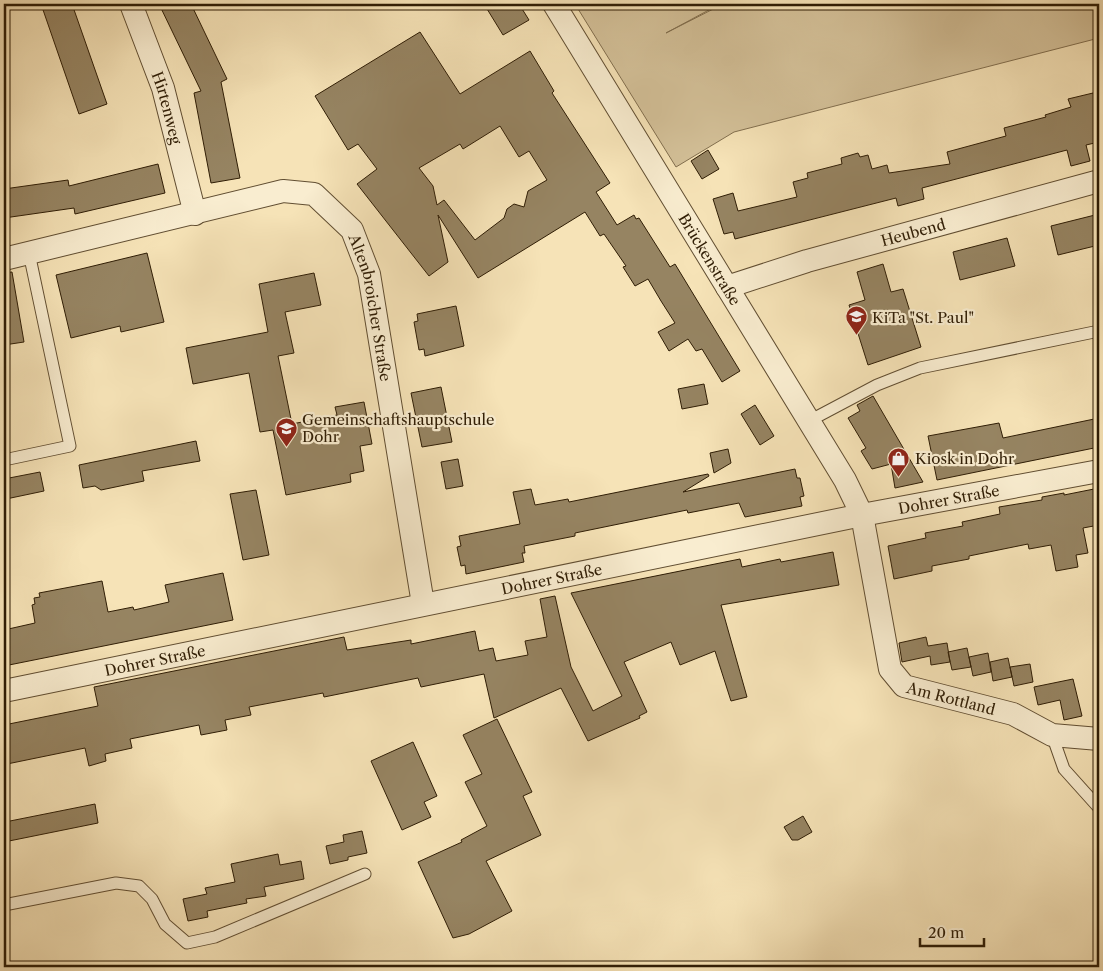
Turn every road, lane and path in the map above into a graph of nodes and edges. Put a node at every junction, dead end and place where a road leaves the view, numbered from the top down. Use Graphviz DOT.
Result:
graph roads {
  1 [pos="131,4"];
  2 [pos="554,4"];
  3 [pos="1099,181"];
  4 [pos="196,214"];
  5 [pos="29,253"];
  6 [pos="4,259"];
  7 [pos="726,287"];
  8 [pos="1099,330"];
  9 [pos="809,421"];
  10 [pos="4,460"];
  11 [pos="1099,471"];
  12 [pos="862,515"];
  13 [pos="423,604"];
  14 [pos="4,691"];
  15 [pos="1052,735"];
  16 [pos="1099,739"];
  17 [pos="1099,808"];
  18 [pos="365,874"];
  19 [pos="4,906"];
  1 -- 4 [label="street, Hirtenweg"];
  2 -- 7 [label="street, Brückenstraße"];
  3 -- 7 [label="street, Heubend"];
  4 -- 5 [label="street, Altenbroicher Straße"];
  4 -- 13 [label="street, Altenbroicher Straße"];
  5 -- 6 [label="street, Altenbroicher Straße"];
  5 -- 10 [label="lane"];
  7 -- 9 [label="street, Brückenstraße"];
  8 -- 9 [label="lane"];
  9 -- 12 [label="street, Brückenstraße"];
  11 -- 12 [label="street, Dohrer Straße"];
  12 -- 13 [label="street, Dohrer Straße"];
  12 -- 15 [label="street, Am Rottland"];
  13 -- 14 [label="street, Dohrer Straße"];
  15 -- 16 [label="street, Am Rottland"];
  15 -- 17 [label="lane"];
  18 -- 19 [label="lane"];
}
